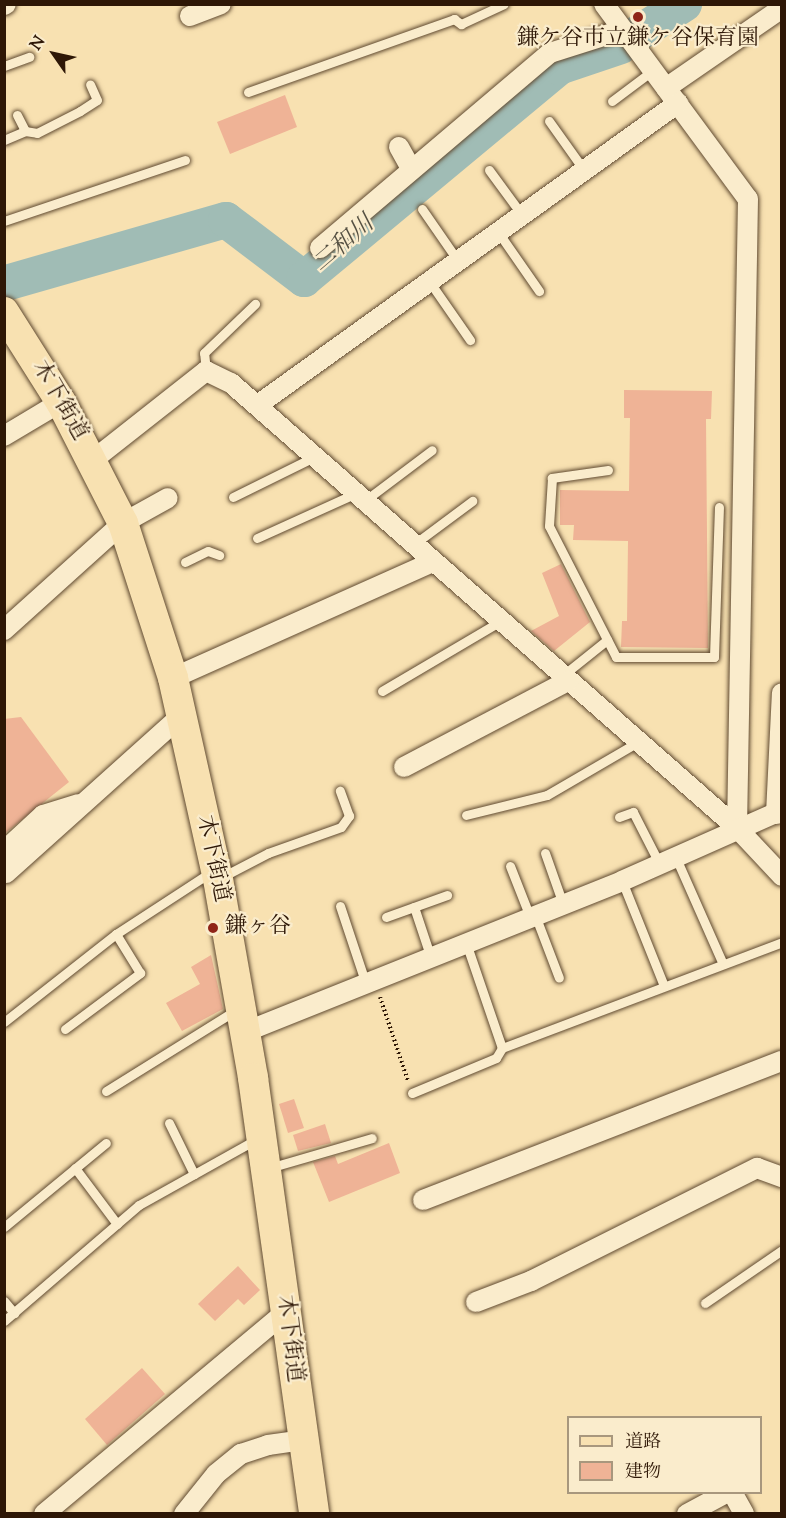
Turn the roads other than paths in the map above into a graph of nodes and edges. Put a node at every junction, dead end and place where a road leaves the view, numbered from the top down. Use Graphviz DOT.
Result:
graph roads {
  1 [pos="221,4"];
  2 [pos="504,4"];
  3 [pos="604,4"];
  4 [pos="782,8"];
  5 [pos="190,16"];
  6 [pos="626,37"];
  7 [pos="29,57"];
  8 [pos="4,66"];
  9 [pos="652,71"];
  10 [pos="90,84"];
  11 [pos="248,92"];
  12 [pos="672,95"];
  13 [pos="612,101"];
  14 [pos="17,115"];
  15 [pos="549,121"];
  16 [pos="25,131"];
  17 [pos="4,140"];
  18 [pos="399,147"];
  19 [pos="185,160"];
  20 [pos="412,170"];
  21 [pos="489,170"];
  22 [pos="584,170"];
  23 [pos="422,209"];
  24 [pos="522,215"];
  25 [pos="4,221"];
  26 [pos="498,232"];
  27 [pos="320,248"];
  28 [pos="458,261"];
  29 [pos="429,281"];
  30 [pos="539,291"];
  31 [pos="255,304"];
  32 [pos="4,312"];
  33 [pos="470,340"];
  34 [pos="206,370"];
  35 [pos="61,402"];
  36 [pos="259,404"];
  37 [pos="4,436"];
  38 [pos="432,450"];
  39 [pos="314,457"];
  40 [pos="93,460"];
  41 [pos="608,470"];
  42 [pos="233,497"];
  43 [pos="168,498"];
  44 [pos="359,498"];
  45 [pos="472,501"];
  46 [pos="719,507"];
  47 [pos="123,523"];
  48 [pos="257,538"];
  49 [pos="413,545"];
  50 [pos="219,555"];
  51 [pos="185,562"];
  52 [pos="432,562"];
  53 [pos="499,622"];
  54 [pos="4,630"];
  55 [pos="607,640"];
  56 [pos="173,678"];
  57 [pos="565,679"];
  58 [pos="382,690"];
  59 [pos="782,693"];
  60 [pos="181,716"];
  61 [pos="638,742"];
  62 [pos="404,767"];
  63 [pos="340,791"];
  64 [pos="86,801"];
  65 [pos="779,812"];
  66 [pos="466,815"];
  67 [pos="619,817"];
  68 [pos="737,828"];
  69 [pos="4,850"];
  70 [pos="545,853"];
  71 [pos="668,861"];
  72 [pos="510,866"];
  73 [pos="6,873"];
  74 [pos="216,874"];
  75 [pos="782,876"];
  76 [pos="622,881"];
  77 [pos="447,895"];
  78 [pos="563,904"];
  79 [pos="340,906"];
  80 [pos="414,907"];
  81 [pos="532,916"];
  82 [pos="386,917"];
  83 [pos="116,934"];
  84 [pos="782,942"];
  85 [pos="466,944"];
  86 [pos="431,958"];
  87 [pos="723,964"];
  88 [pos="559,978"];
  89 [pos="370,982"];
  90 [pos="664,986"];
  91 [pos="243,1019"];
  92 [pos="4,1022"];
  93 [pos="65,1029"];
  94 [pos="502,1048"];
  95 [pos="782,1061"];
  96 [pos="106,1091"];
  97 [pos="412,1093"];
  98 [pos="169,1123"];
  99 [pos="262,1136"];
  100 [pos="372,1138"];
  101 [pos="106,1143"];
  102 [pos="75,1168"];
  103 [pos="267,1168"];
  104 [pos="194,1174"];
  105 [pos="782,1177"];
  106 [pos="423,1200"];
  107 [pos="117,1224"];
  108 [pos="4,1227"];
  109 [pos="782,1250"];
  110 [pos="4,1301"];
  111 [pos="476,1302"];
  112 [pos="705,1303"];
  113 [pos="286,1312"];
  114 [pos="14,1313"];
  115 [pos="4,1321"];
  116 [pos="303,1440"];
  117 [pos="726,1494"];
  118 [pos="731,1494"];
  119 [pos="44,1514"];
  120 [pos="184,1514"];
  121 [pos="314,1514"];
  122 [pos="687,1514"];
  123 [pos="744,1514"];
  1 -- 5 [label="street"];
  2 -- 11 [label="lane"];
  3 -- 6 [label="street"];
  4 -- 12 [label="street"];
  6 -- 9 [label="street"];
  6 -- 20 [label="street"];
  7 -- 8 [label="lane"];
  9 -- 12 [label="street"];
  9 -- 13 [label="lane"];
  10 -- 16 [label="lane"];
  12 -- 22 [label="street"];
  12 -- 68 [label="street"];
  14 -- 16 [label="lane"];
  15 -- 22 [label="lane"];
  16 -- 17 [label="lane"];
  18 -- 20 [label="street"];
  19 -- 25 [label="lane"];
  20 -- 27 [label="street"];
  21 -- 24 [label="lane"];
  22 -- 24 [label="street"];
  23 -- 28 [label="lane"];
  24 -- 26 [label="street"];
  26 -- 28 [label="street"];
  26 -- 30 [label="lane"];
  28 -- 29 [label="street"];
  29 -- 33 [label="lane"];
  29 -- 36 [label="street"];
  31 -- 34 [label="lane"];
  32 -- 35 [label="main road, 木下街道"];
  34 -- 36 [label="street"];
  34 -- 40 [label="street"];
  35 -- 37 [label="street"];
  35 -- 40 [label="main road, 木下街道"];
  36 -- 39 [label="street"];
  38 -- 44 [label="lane"];
  39 -- 42 [label="lane"];
  39 -- 44 [label="street"];
  40 -- 47 [label="main road, 木下街道"];
  41 -- 55 [label="lane"];
  43 -- 47 [label="street"];
  44 -- 48 [label="lane"];
  44 -- 49 [label="street"];
  45 -- 49 [label="lane"];
  46 -- 55 [label="lane"];
  47 -- 54 [label="street"];
  47 -- 56 [label="main road, 木下街道"];
  49 -- 52 [label="street"];
  50 -- 51 [label="lane"];
  52 -- 53 [label="street"];
  52 -- 56 [label="street"];
  53 -- 57 [label="street"];
  53 -- 58 [label="lane"];
  55 -- 57 [label="lane"];
  56 -- 60 [label="main road, 木下街道"];
  57 -- 61 [label="street"];
  57 -- 62 [label="street"];
  59 -- 65 [label="street"];
  60 -- 64 [label="street"];
  60 -- 74 [label="main road, 木下街道"];
  61 -- 66 [label="lane"];
  61 -- 68 [label="street"];
  63 -- 74 [label="lane"];
  64 -- 69 [label="street"];
  64 -- 73 [label="street"];
  65 -- 68 [label="street"];
  67 -- 71 [label="lane"];
  68 -- 71 [label="street"];
  68 -- 75 [label="street"];
  70 -- 78 [label="lane"];
  71 -- 76 [label="street"];
  71 -- 87 [label="lane"];
  72 -- 81 [label="lane"];
  74 -- 83 [label="lane"];
  74 -- 91 [label="main road, 木下街道"];
  76 -- 78 [label="street"];
  76 -- 90 [label="lane"];
  77 -- 80 [label="lane"];
  78 -- 81 [label="street"];
  79 -- 89 [label="lane"];
  80 -- 82 [label="lane"];
  80 -- 86 [label="lane"];
  81 -- 85 [label="street"];
  81 -- 88 [label="lane"];
  83 -- 92 [label="lane"];
  83 -- 93 [label="lane"];
  84 -- 87 [label="lane"];
  85 -- 86 [label="street"];
  85 -- 94 [label="lane"];
  86 -- 89 [label="street"];
  87 -- 90 [label="lane"];
  89 -- 91 [label="street"];
  90 -- 94 [label="lane"];
  91 -- 96 [label="lane"];
  91 -- 99 [label="main road, 木下街道"];
  94 -- 97 [label="lane"];
  95 -- 106 [label="street"];
  98 -- 104 [label="lane"];
  99 -- 103 [label="main road, 木下街道"];
  99 -- 104 [label="lane"];
  100 -- 103 [label="lane"];
  101 -- 102 [label="lane"];
  102 -- 107 [label="lane"];
  102 -- 108 [label="lane"];
  103 -- 113 [label="main road, 木下街道"];
  104 -- 107 [label="lane"];
  105 -- 111 [label="street"];
  107 -- 114 [label="lane"];
  109 -- 112 [label="lane"];
  110 -- 114 [label="lane"];
  113 -- 116 [label="main road, 木下街道"];
  113 -- 119 [label="street"];
  114 -- 115 [label="lane"];
  116 -- 120 [label="street"];
  116 -- 121 [label="main road, 木下街道"];
  117 -- 122 [label="street"];
  118 -- 123 [label="street"];
}
